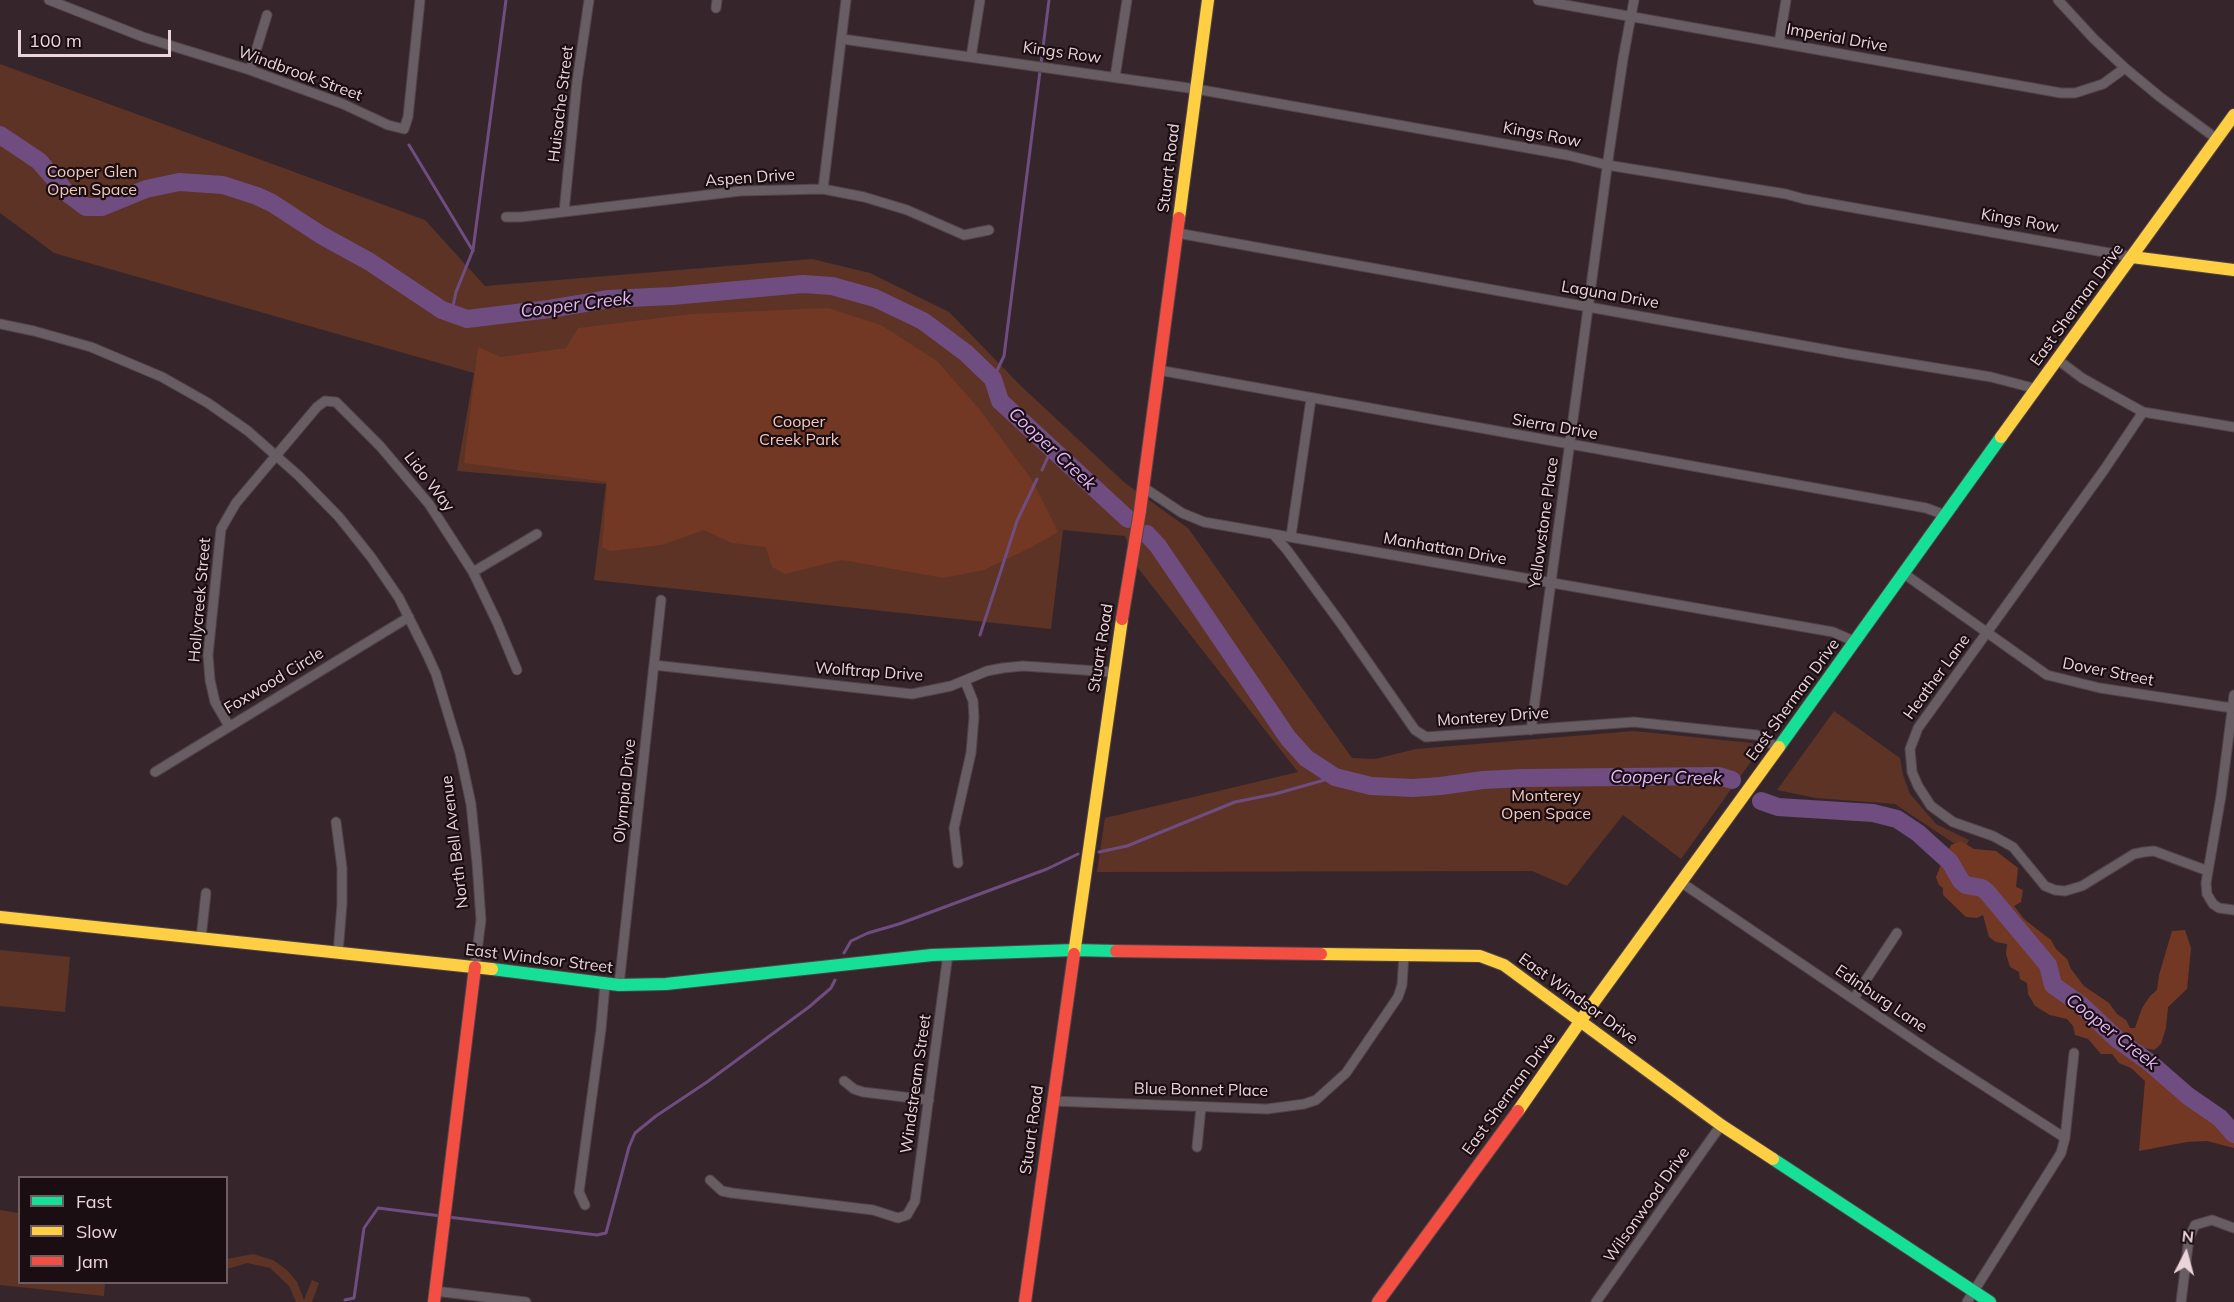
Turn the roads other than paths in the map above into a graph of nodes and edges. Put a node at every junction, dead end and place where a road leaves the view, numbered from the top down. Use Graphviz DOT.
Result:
graph roads {
  1 [pos="49,0"];
  2 [pos="420,0"];
  3 [pos="589,0"];
  4 [pos="846,0"];
  5 [pos="980,0"];
  6 [pos="1127,0"];
  7 [pos="1208,0"];
  8 [pos="1538,0"];
  9 [pos="1634,0"];
  10 [pos="1786,0"];
  11 [pos="2058,0"];
  12 [pos="267,15"];
  13 [pos="1632,16"];
  14 [pos="842,39"];
  15 [pos="1779,43"];
  16 [pos="971,57"];
  17 [pos="2125,68"];
  18 [pos="250,70"];
  19 [pos="1115,77"];
  20 [pos="1196,89"];
  21 [pos="2234,116"];
  22 [pos="2217,139"];
  23 [pos="1607,165"];
  24 [pos="823,189"];
  25 [pos="564,212"];
  26 [pos="506,217"];
  27 [pos="989,230"];
  28 [pos="1177,233"];
  29 [pos="2132,257"];
  30 [pos="2234,270"];
  31 [pos="1588,308"];
  32 [pos="0,324"];
  33 [pos="2058,360"];
  34 [pos="1158,370"];
  35 [pos="2037,389"];
  36 [pos="1311,399"];
  37 [pos="2143,412"];
  38 [pos="2234,427"];
  39 [pos="1569,445"];
  40 [pos="276,455"];
  41 [pos="1143,487"];
  42 [pos="1945,515"];
  43 [pos="537,534"];
  44 [pos="1273,534"];
  45 [pos="1291,536"];
  46 [pos="473,572"];
  47 [pos="1903,573"];
  48 [pos="1551,582"];
  49 [pos="661,600"];
  50 [pos="410,617"];
  51 [pos="1987,633"];
  52 [pos="1856,642"];
  53 [pos="654,665"];
  54 [pos="517,670"];
  55 [pos="1113,672"];
  56 [pos="965,681"];
  57 [pos="2234,695"];
  58 [pos="2232,708"];
  59 [pos="230,726"];
  60 [pos="1531,730"];
  61 [pos="1778,748"];
  62 [pos="154,772"];
  63 [pos="336,822"];
  64 [pos="958,863"];
  65 [pos="2208,871"];
  66 [pos="1682,884"];
  67 [pos="206,893"];
  68 [pos="2234,910"];
  69 [pos="0,917"];
  70 [pos="1897,933"];
  71 [pos="201,938"];
  72 [pos="1074,950"];
  73 [pos="338,953"];
  74 [pos="948,954"];
  75 [pos="1404,954"];
  76 [pos="475,967"];
  77 [pos="604,984"];
  78 [pos="619,985"];
  79 [pos="1854,999"];
  80 [pos="1580,1021"];
  81 [pos="2074,1053"];
  82 [pos="844,1081"];
  83 [pos="929,1100"];
  84 [pos="1052,1101"];
  85 [pos="1201,1107"];
  86 [pos="1721,1125"];
  87 [pos="2065,1138"];
  88 [pos="1197,1147"];
  89 [pos="710,1180"];
  90 [pos="585,1205"];
  91 [pos="2234,1228"];
  92 [pos="434,1297"];
  93 [pos="1970,1297"];
  94 [pos="526,1302"];
  95 [pos="1025,1302"];
  96 [pos="1378,1302"];
  97 [pos="1596,1302"];
  98 [pos="1990,1302"];
  99 [pos="2181,1302"];
  1 -- 18 [label="street, Windbrook Street"];
  2 -- 18 [label="street, Windbrook Street"];
  3 -- 25 [label="street, Huisache Street"];
  4 -- 14 [label="street"];
  5 -- 16 [label="street"];
  6 -- 19 [label="street"];
  7 -- 20 [label="street, Stuart Road"];
  8 -- 13 [label="street, Imperial Drive"];
  9 -- 13 [label="street, Yellowstone Place"];
  10 -- 15 [label="street"];
  11 -- 17 [label="street"];
  12 -- 18 [label="street"];
  13 -- 15 [label="street, Imperial Drive"];
  13 -- 23 [label="street, Yellowstone Place"];
  14 -- 16 [label="street, Kings Row"];
  14 -- 24 [label="street"];
  15 -- 17 [label="street, Imperial Drive"];
  16 -- 19 [label="street, Kings Row"];
  17 -- 22 [label="street"];
  19 -- 20 [label="street, Kings Row"];
  20 -- 23 [label="street, Kings Row"];
  20 -- 28 [label="street, Stuart Road"];
  21 -- 22 [label="street, East Sherman Drive"];
  22 -- 29 [label="street, East Sherman Drive"];
  23 -- 29 [label="street, Kings Row"];
  23 -- 31 [label="street, Yellowstone Place"];
  24 -- 25 [label="street, Aspen Drive"];
  24 -- 27 [label="street, Aspen Drive"];
  25 -- 26 [label="street, Aspen Drive"];
  28 -- 31 [label="street, Laguna Drive"];
  28 -- 34 [label="street, Stuart Road"];
  29 -- 30 [label="street, Kings Row"];
  29 -- 33 [label="street, East Sherman Drive"];
  31 -- 35 [label="street, Laguna Drive"];
  31 -- 39 [label="street, Yellowstone Place"];
  32 -- 40 [label="street, North Bell Avenue"];
  33 -- 35 [label="street, East Sherman Drive"];
  33 -- 37 [label="street"];
  34 -- 36 [label="street, Sierra Drive"];
  34 -- 41 [label="street, Stuart Road"];
  35 -- 42 [label="street, East Sherman Drive"];
  36 -- 39 [label="street, Sierra Drive"];
  36 -- 45 [label="street"];
  37 -- 38 [label="street"];
  37 -- 51 [label="street, Heather Lane"];
  39 -- 42 [label="street, Sierra Drive"];
  39 -- 48 [label="street, Yellowstone Place"];
  40 -- 46 [label="street, Lido Way"];
  40 -- 50 [label="street, North Bell Avenue"];
  40 -- 59 [label="street, Hollycreek Street"];
  41 -- 44 [label="street, Manhattan Drive"];
  41 -- 55 [label="street, Stuart Road"];
  42 -- 47 [label="street, East Sherman Drive"];
  43 -- 46 [label="street"];
  44 -- 45 [label="street, Manhattan Drive"];
  44 -- 60 [label="street, Monterey Drive"];
  45 -- 48 [label="street, Manhattan Drive"];
  46 -- 54 [label="street, Lido Way"];
  47 -- 51 [label="street, Dover Street"];
  47 -- 52 [label="street, East Sherman Drive"];
  48 -- 52 [label="street, Manhattan Drive"];
  48 -- 60 [label="street, Yellowstone Place"];
  49 -- 53 [label="street, Olympia Drive"];
  50 -- 59 [label="street, Foxwood Circle"];
  50 -- 76 [label="street, North Bell Avenue"];
  51 -- 58 [label="street, Dover Street"];
  51 -- 65 [label="street, Heather Lane"];
  52 -- 61 [label="street, East Sherman Drive"];
  53 -- 56 [label="street, Wolftrap Drive"];
  53 -- 78 [label="street, Olympia Drive"];
  55 -- 56 [label="street, Wolftrap Drive"];
  55 -- 72 [label="street, Stuart Road"];
  56 -- 64 [label="street"];
  57 -- 58 [label="street"];
  58 -- 65 [label="street"];
  59 -- 62 [label="street, Foxwood Circle"];
  60 -- 61 [label="street, Monterey Drive"];
  61 -- 66 [label="street, East Sherman Drive"];
  63 -- 73 [label="street"];
  65 -- 68 [label="street"];
  66 -- 79 [label="street, Edinburg Lane"];
  66 -- 80 [label="street, East Sherman Drive"];
  67 -- 71 [label="street"];
  69 -- 71 [label="street, East Windsor Street"];
  70 -- 79 [label="street"];
  71 -- 73 [label="street, East Windsor Street"];
  72 -- 74 [label="street, East Windsor Street"];
  72 -- 75 [label="street, East Windsor Drive"];
  72 -- 84 [label="street, Stuart Road"];
  73 -- 76 [label="street, East Windsor Street"];
  74 -- 78 [label="street, East Windsor Street"];
  74 -- 83 [label="street, Windstream Street"];
  75 -- 80 [label="street, East Windsor Drive"];
  75 -- 85 [label="street, Blue Bonnet Place"];
  76 -- 77 [label="street, East Windsor Street"];
  76 -- 92 [label="street, North Bell Avenue"];
  77 -- 78 [label="street, East Windsor Street"];
  77 -- 90 [label="street"];
  79 -- 87 [label="street, Edinburg Lane"];
  80 -- 86 [label="street, East Windsor Drive"];
  80 -- 96 [label="street, East Sherman Drive"];
  81 -- 87 [label="street"];
  82 -- 83 [label="street"];
  83 -- 89 [label="street, Windstream Street"];
  84 -- 85 [label="street, Blue Bonnet Place"];
  84 -- 95 [label="street, Stuart Road"];
  85 -- 88 [label="street"];
  86 -- 93 [label="street, East Windsor Drive"];
  86 -- 97 [label="street, Wilsonwood Drive"];
  87 -- 93 [label="street"];
  91 -- 99 [label="street"];
  92 -- 94 [label="street"];
  93 -- 98 [label="street, East Windsor Drive"];
}
